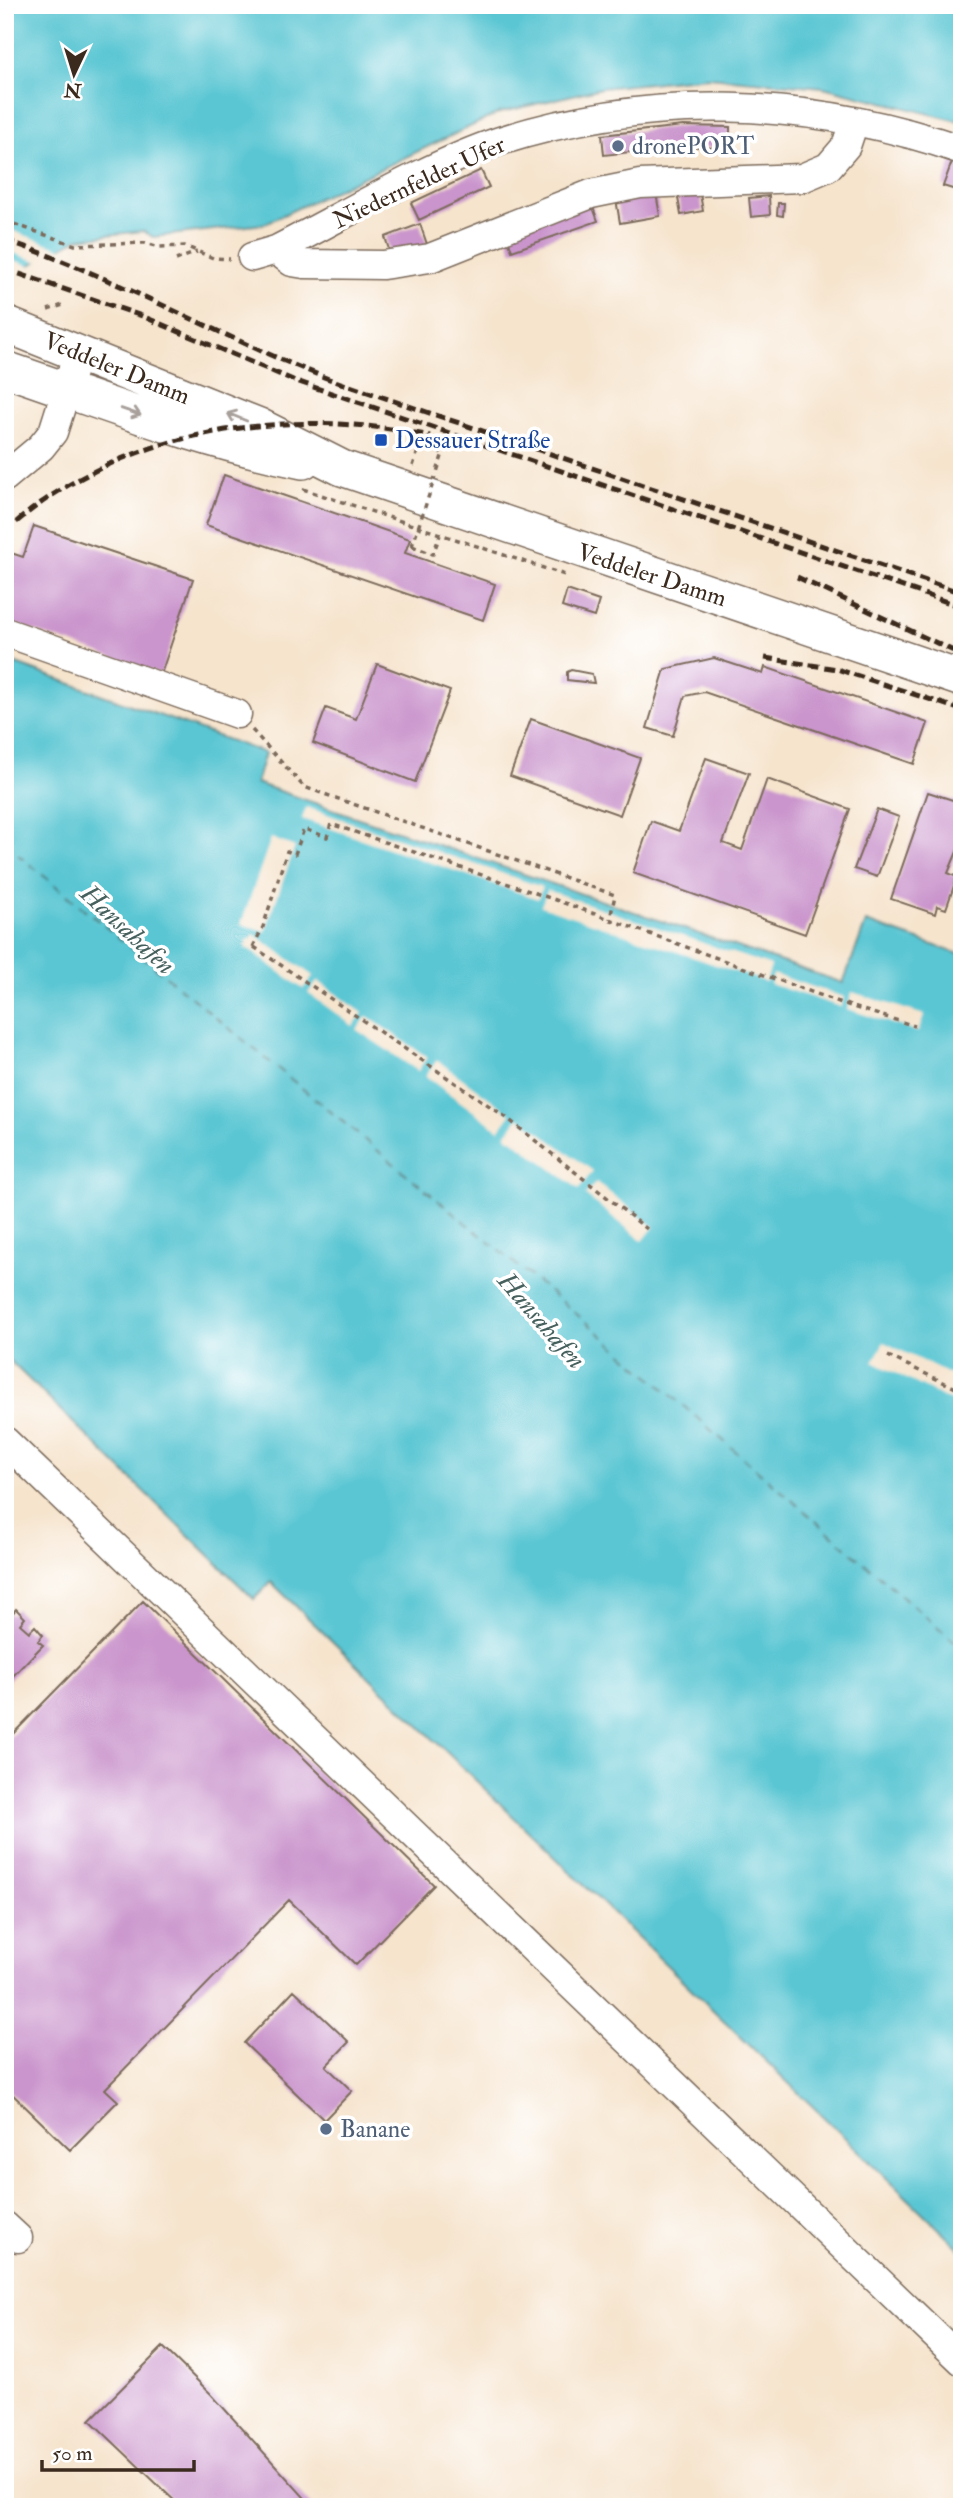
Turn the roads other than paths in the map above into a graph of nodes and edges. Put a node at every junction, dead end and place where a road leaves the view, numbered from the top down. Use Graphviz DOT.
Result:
graph roads {
  1 [pos="855,122"];
  2 [pos="962,150"];
  3 [pos="5,324"];
  4 [pos="78,353"];
  5 [pos="5,369"];
  6 [pos="66,390"];
  7 [pos="342,468"];
  8 [pos="5,477"];
  9 [pos="5,632"];
  10 [pos="962,679"];
  11 [pos="237,714"];
  12 [pos="5,1441"];
  13 [pos="962,2361"];
  1 -- 1 [label="street, Niedernfelder Ufer"];
  1 -- 2 [label="street, Niedernfelder Ufer"];
  3 -- 4 [label="main road, Veddeler Damm"];
  4 -- 6 [label="street"];
  7 -- 4 [label="main road, Veddeler Damm, one-way"];
  5 -- 6 [label="main road, Veddeler Damm"];
  6 -- 7 [label="main road, Veddeler Damm, one-way"];
  6 -- 8 [label="street"];
  7 -- 10 [label="main road, Veddeler Damm"];
  9 -- 11 [label="street"];
  12 -- 13 [label="street"];
}
